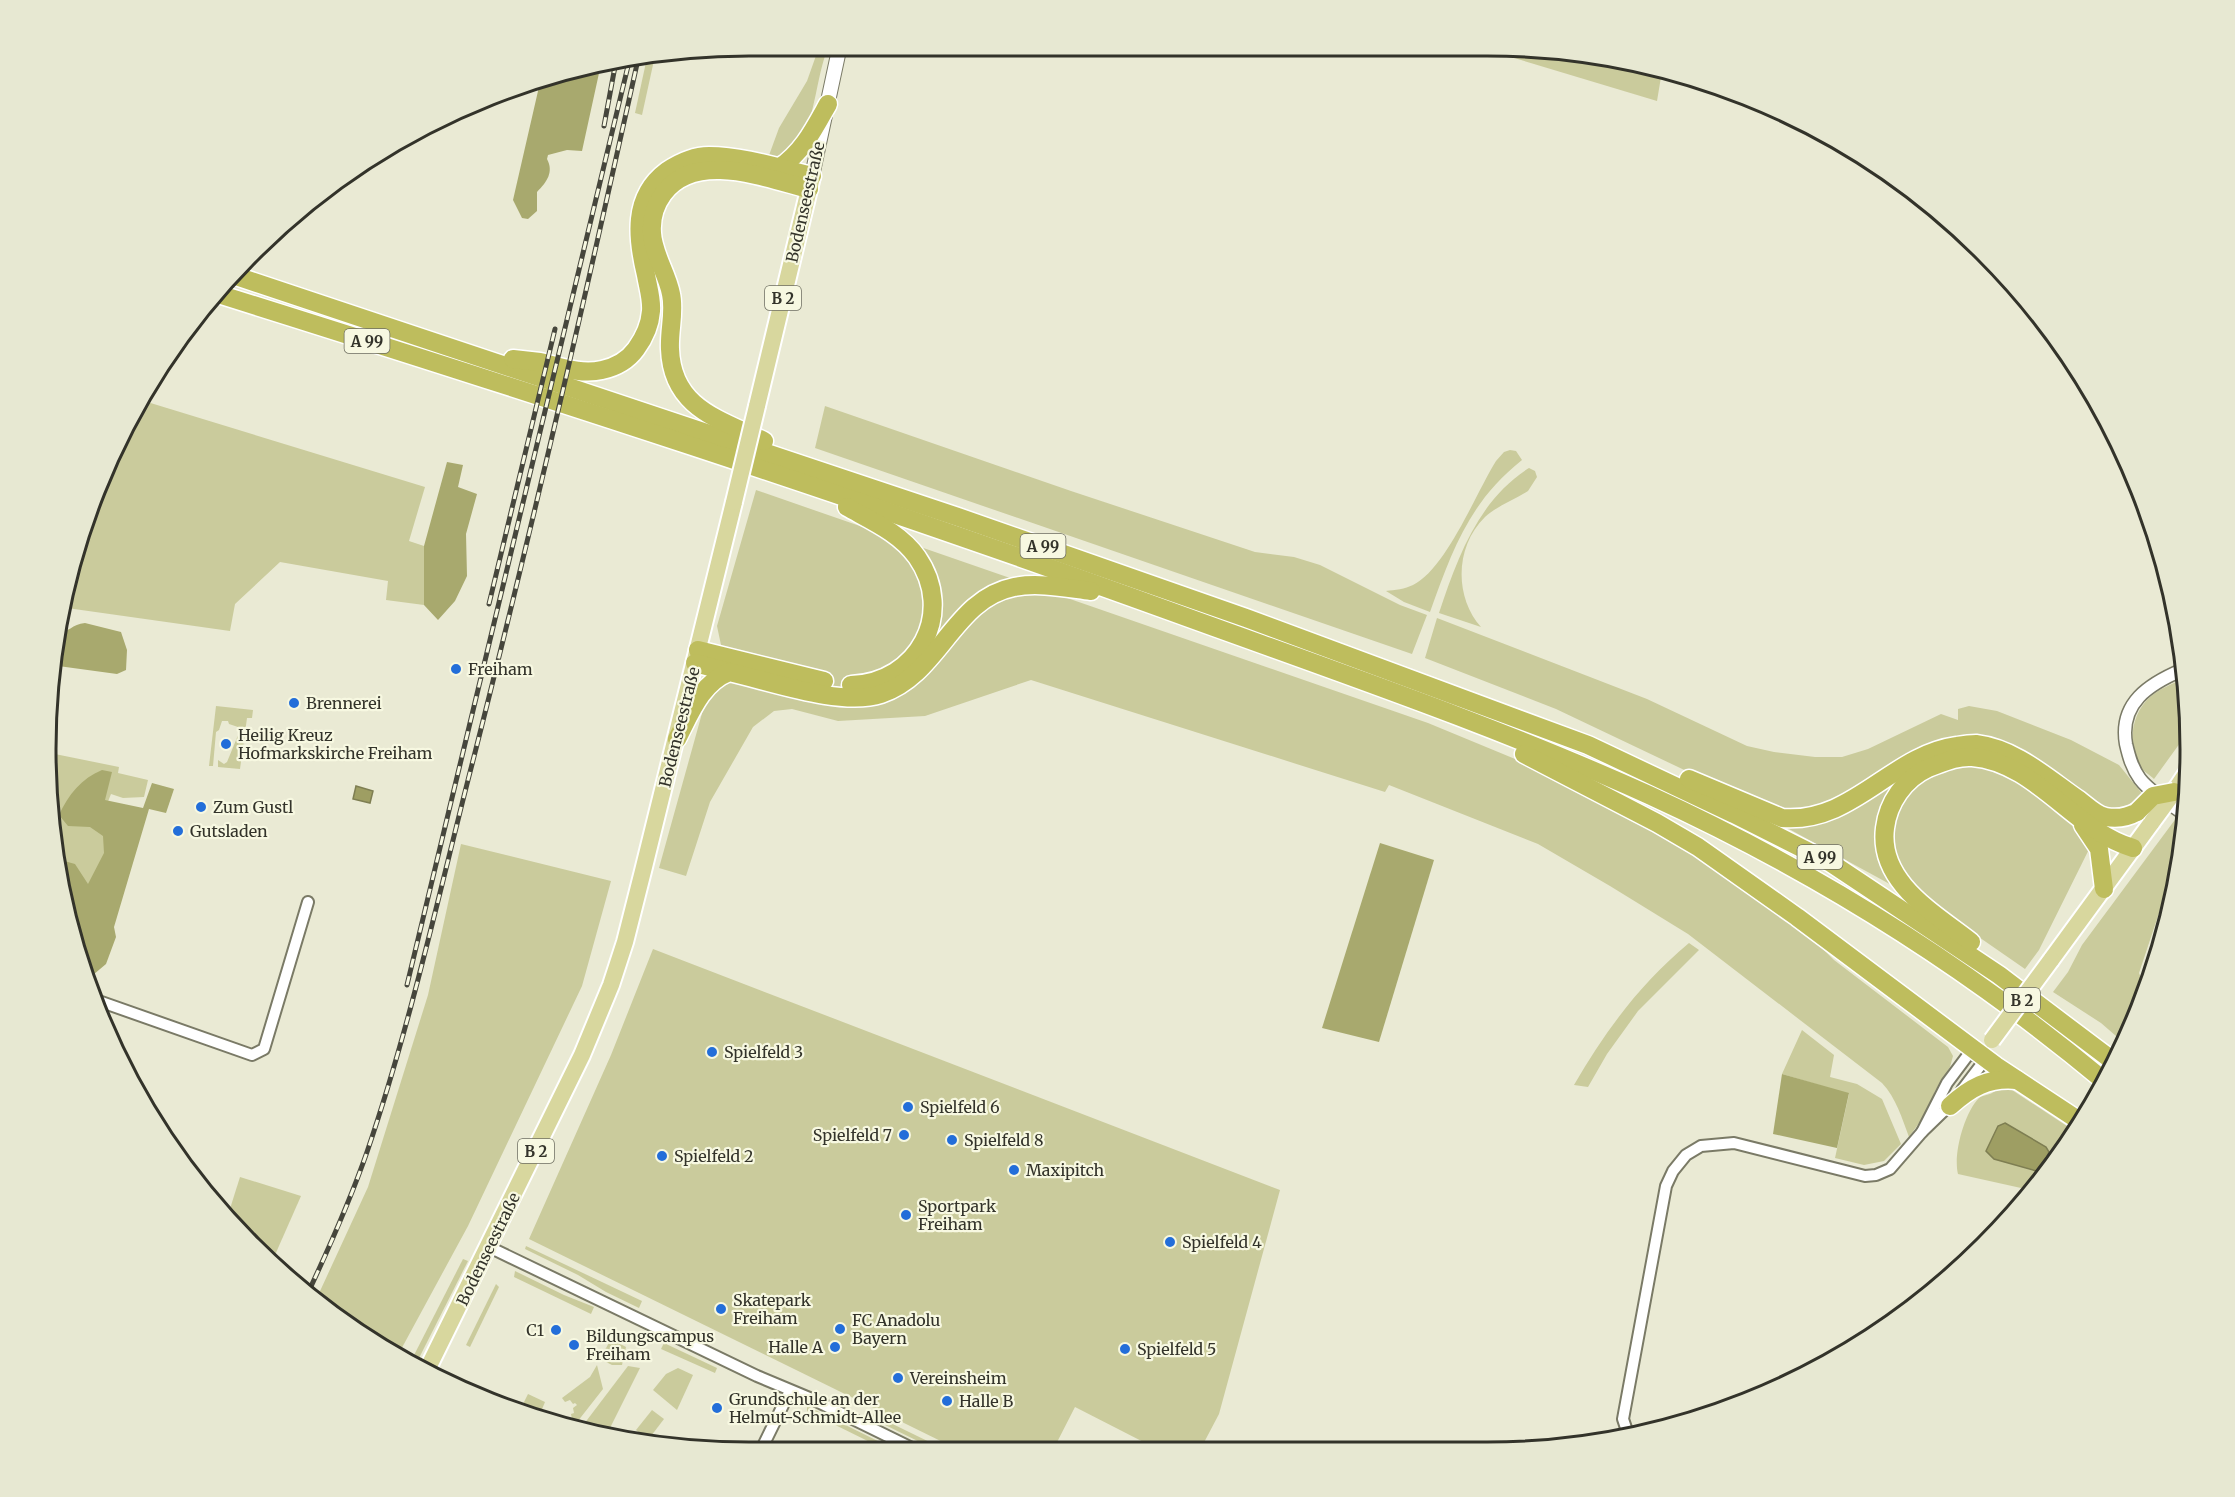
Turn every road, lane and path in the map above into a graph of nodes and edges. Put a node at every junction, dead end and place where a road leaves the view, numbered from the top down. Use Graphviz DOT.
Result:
graph roads {
  1 [pos="838,56"];
  2 [pos="828,104"];
  3 [pos="748,168"];
  4 [pos="777,175"];
  5 [pos="810,182"];
  6 [pos="240,277"];
  7 [pos="224,296"];
  8 [pos="481,356"];
  9 [pos="838,477"];
  10 [pos="809,485"];
  11 [pos="1126,595"];
  12 [pos="696,657"];
  13 [pos="731,668"];
  14 [pos="761,672"];
  15 [pos="2175,673"];
  16 [pos="1466,719"];
  17 [pos="677,739"];
  18 [pos="1588,745"];
  19 [pos="2179,782"];
  20 [pos="2177,809"];
  21 [pos="2074,814"];
  22 [pos="2104,817"];
  23 [pos="2144,817"];
  24 [pos="2133,848"];
  25 [pos="2104,889"];
  26 [pos="308,902"];
  27 [pos="2034,1000"];
  28 [pos="104,1003"];
  29 [pos="1980,1054"];
  30 [pos="2107,1057"];
  31 [pos="2097,1076"];
  32 [pos="2017,1080"];
  33 [pos="1944,1107"];
  34 [pos="2073,1117"];
  35 [pos="489,1247"];
  36 [pos="430,1364"];
  37 [pos="790,1391"];
  38 [pos="1626,1427"];
  39 [pos="765,1442"];
  40 [pos="900,1442"];
  1 -- 2 [label="main road, Bodenseestraße"];
  2 -- 4 [label="highway"];
  2 -- 5 [label="main road, Bodenseestraße"];
  3 -- 4 [label="highway"];
  3 -- 8 [label="highway"];
  3 -- 9 [label="highway"];
  4 -- 5 [label="highway"];
  5 -- 12 [label="main road, Bodenseestraße / B 2, bridge"];
  6 -- 8 [label="highway, A 99"];
  7 -- 10 [label="highway, A 99"];
  8 -- 9 [label="highway, A 99"];
  9 -- 18 [label="highway, A 99"];
  10 -- 11 [label="highway, A 99"];
  10 -- 14 [label="highway"];
  11 -- 14 [label="highway"];
  11 -- 16 [label="highway, A 99"];
  12 -- 13 [label="highway"];
  12 -- 17 [label="main road, Bodenseestraße / B 2"];
  13 -- 14 [label="highway"];
  13 -- 17 [label="highway"];
  15 -- 20 [label="street"];
  16 -- 29 [label="highway"];
  16 -- 31 [label="highway, A 99"];
  17 -- 35 [label="main road, Bodenseestraße / B 2"];
  18 -- 22 [label="highway"];
  18 -- 27 [label="highway, A 99"];
  19 -- 23 [label="highway, bridge"];
  21 -- 24 [label="highway"];
  21 -- 25 [label="highway"];
  21 -- 27 [label="highway"];
  22 -- 23 [label="highway"];
  22 -- 24 [label="highway"];
  23 -- 24 [label="main road, B 2"];
  24 -- 25 [label="main road, B 2"];
  25 -- 29 [label="main road, B 2, bridge"];
  26 -- 28 [label="street"];
  27 -- 30 [label="highway, A 99"];
  29 -- 32 [label="highway"];
  29 -- 33 [label="street"];
  29 -- 33 [label="street"];
  32 -- 33 [label="highway"];
  32 -- 34 [label="highway"];
  33 -- 38 [label="street"];
  35 -- 36 [label="main road, Bodenseestraße / B 2"];
  35 -- 37 [label="street"];
  37 -- 39 [label="street"];
  37 -- 40 [label="street"];
}
